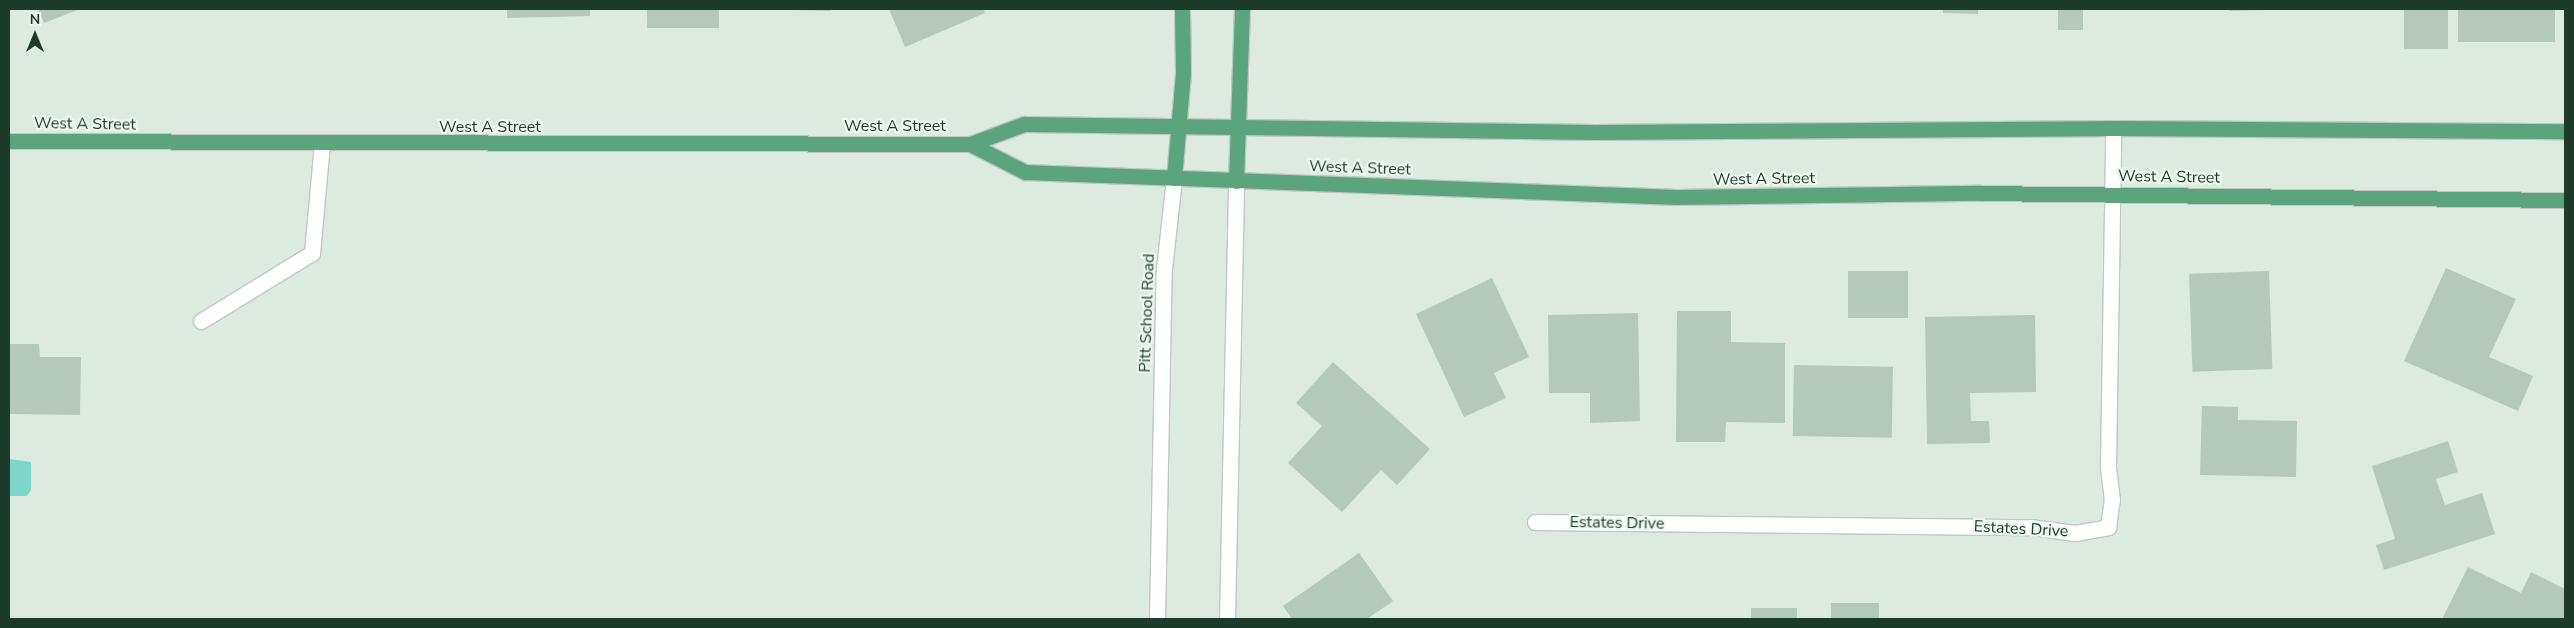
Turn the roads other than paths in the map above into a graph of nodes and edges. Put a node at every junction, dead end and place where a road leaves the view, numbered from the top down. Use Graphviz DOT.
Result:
graph roads {
  1 [pos="1182,9"];
  2 [pos="1242,9"];
  3 [pos="1179,126"];
  4 [pos="1240,127"];
  5 [pos="2113,128"];
  6 [pos="2565,131"];
  7 [pos="9,141"];
  8 [pos="322,144"];
  9 [pos="970,144"];
  10 [pos="1174,178"];
  11 [pos="1236,181"];
  12 [pos="2110,194"];
  13 [pos="2565,200"];
  14 [pos="201,321"];
  15 [pos="1535,522"];
  16 [pos="1157,619"];
  17 [pos="1227,619"];
  1 -- 3 [label="main road, Pitt School Road"];
  2 -- 4 [label="main road"];
  3 -- 4 [label="main road, West A Street"];
  3 -- 9 [label="main road, West A Street"];
  3 -- 10 [label="main road, Pitt School Road"];
  4 -- 5 [label="main road, West A Street"];
  4 -- 11 [label="main road"];
  5 -- 6 [label="main road, West A Street"];
  5 -- 12 [label="street, Estates Drive"];
  7 -- 8 [label="main road, West A Street"];
  8 -- 9 [label="main road, West A Street"];
  8 -- 14 [label="street"];
  9 -- 10 [label="main road, West A Street"];
  10 -- 11 [label="main road, West A Street"];
  10 -- 16 [label="street, Pitt School Road"];
  11 -- 12 [label="main road, West A Street"];
  11 -- 17 [label="street"];
  12 -- 13 [label="main road, West A Street"];
  12 -- 15 [label="street, Estates Drive"];
}
